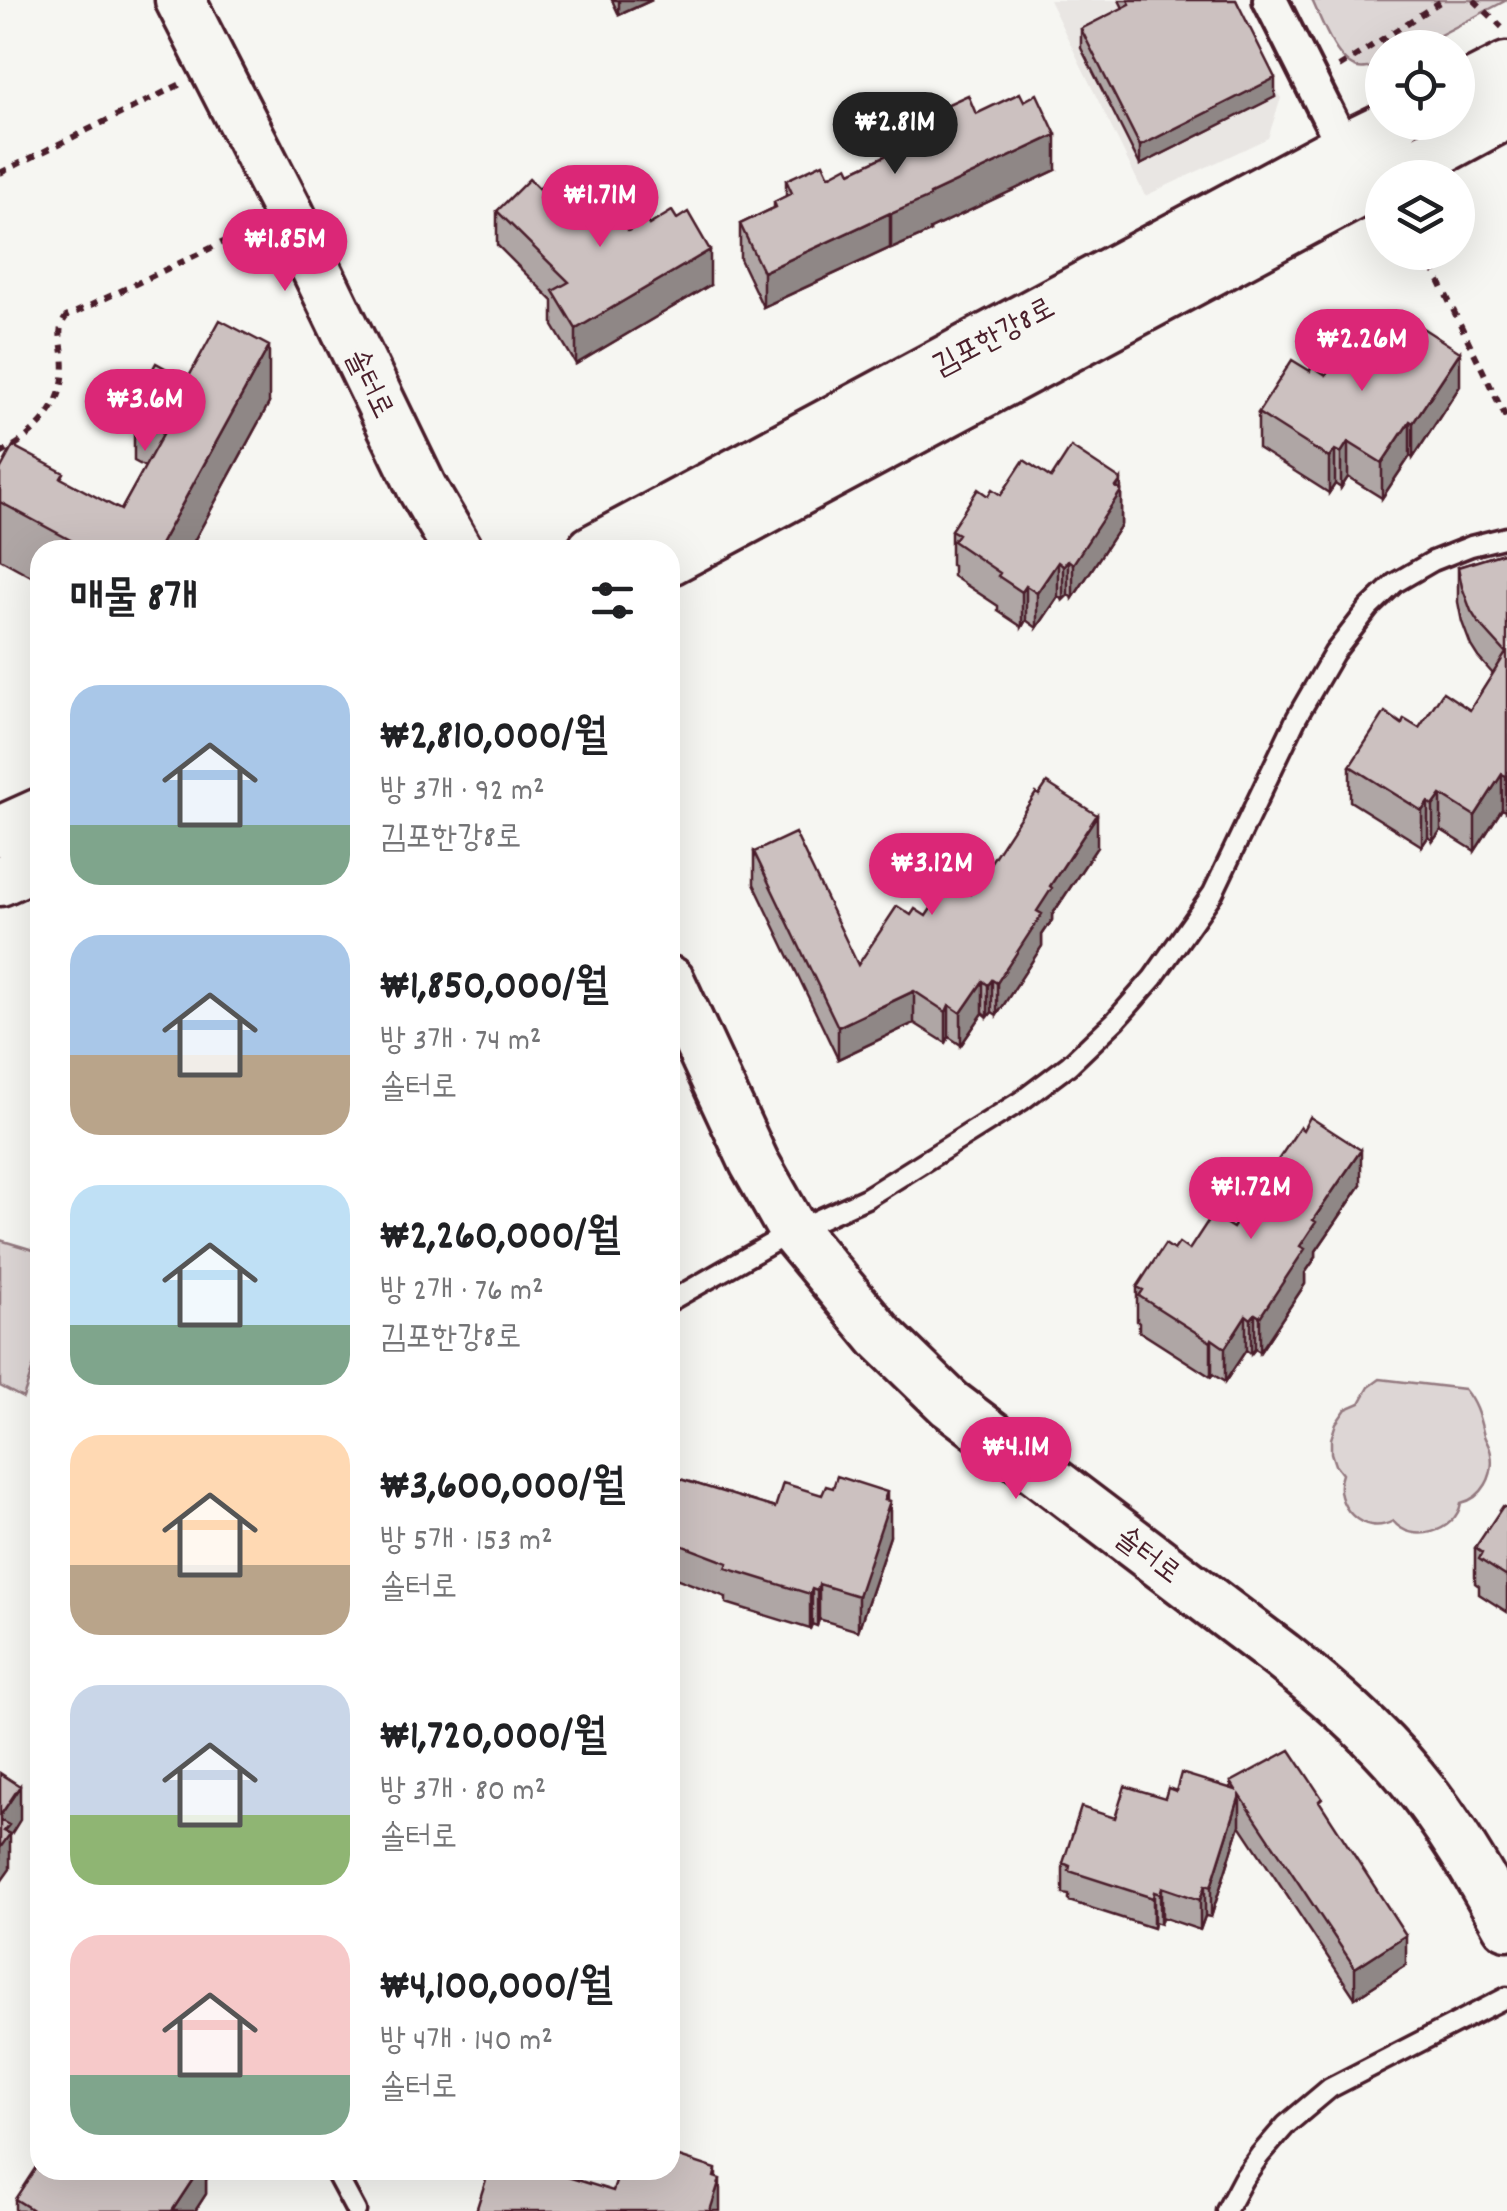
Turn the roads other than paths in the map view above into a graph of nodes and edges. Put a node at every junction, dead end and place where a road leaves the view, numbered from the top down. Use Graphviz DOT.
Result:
graph roads {
  1 [pos="180,0"];
  2 [pos="213,0"];
  3 [pos="1270,0"];
  4 [pos="1487,89"];
  5 [pos="1365,138"];
  6 [pos="1344,148"];
  7 [pos="1405,160"];
  8 [pos="1365,170"];
  9 [pos="1365,190"];
  10 [pos="1507,537"];
  11 [pos="452,540"];
  12 [pos="470,540"];
  13 [pos="611,540"];
  14 [pos="680,555"];
  15 [pos="30,818"];
  16 [pos="0,832"];
  17 [pos="30,868"];
  18 [pos="0,881"];
  19 [pos="680,1003"];
  20 [pos="794,1231"];
  21 [pos="680,1295"];
  22 [pos="1507,1925"];
  23 [pos="1507,1996"];
  24 [pos="339,2180"];
  25 [pos="356,2211"];
  26 [pos="1226,2211"];
  1 -- 11 [label="street, 솔터로"];
  2 -- 12 [label="street, 솔터로"];
  3 -- 6 [label="street"];
  4 -- 7 [label="street, 김포한강8로"];
  5 -- 6 [label="street, 김포한강8로"];
  6 -- 8 [label="street"];
  6 -- 13 [label="street, 김포한강8로"];
  9 -- 14 [label="street, 김포한강8로"];
  10 -- 20 [label="lane"];
  15 -- 16 [label="street"];
  17 -- 18 [label="street"];
  19 -- 20 [label="street, 솔터로"];
  20 -- 21 [label="lane"];
  20 -- 22 [label="street, 솔터로"];
  23 -- 26 [label="lane"];
  24 -- 25 [label="lane"];
}
